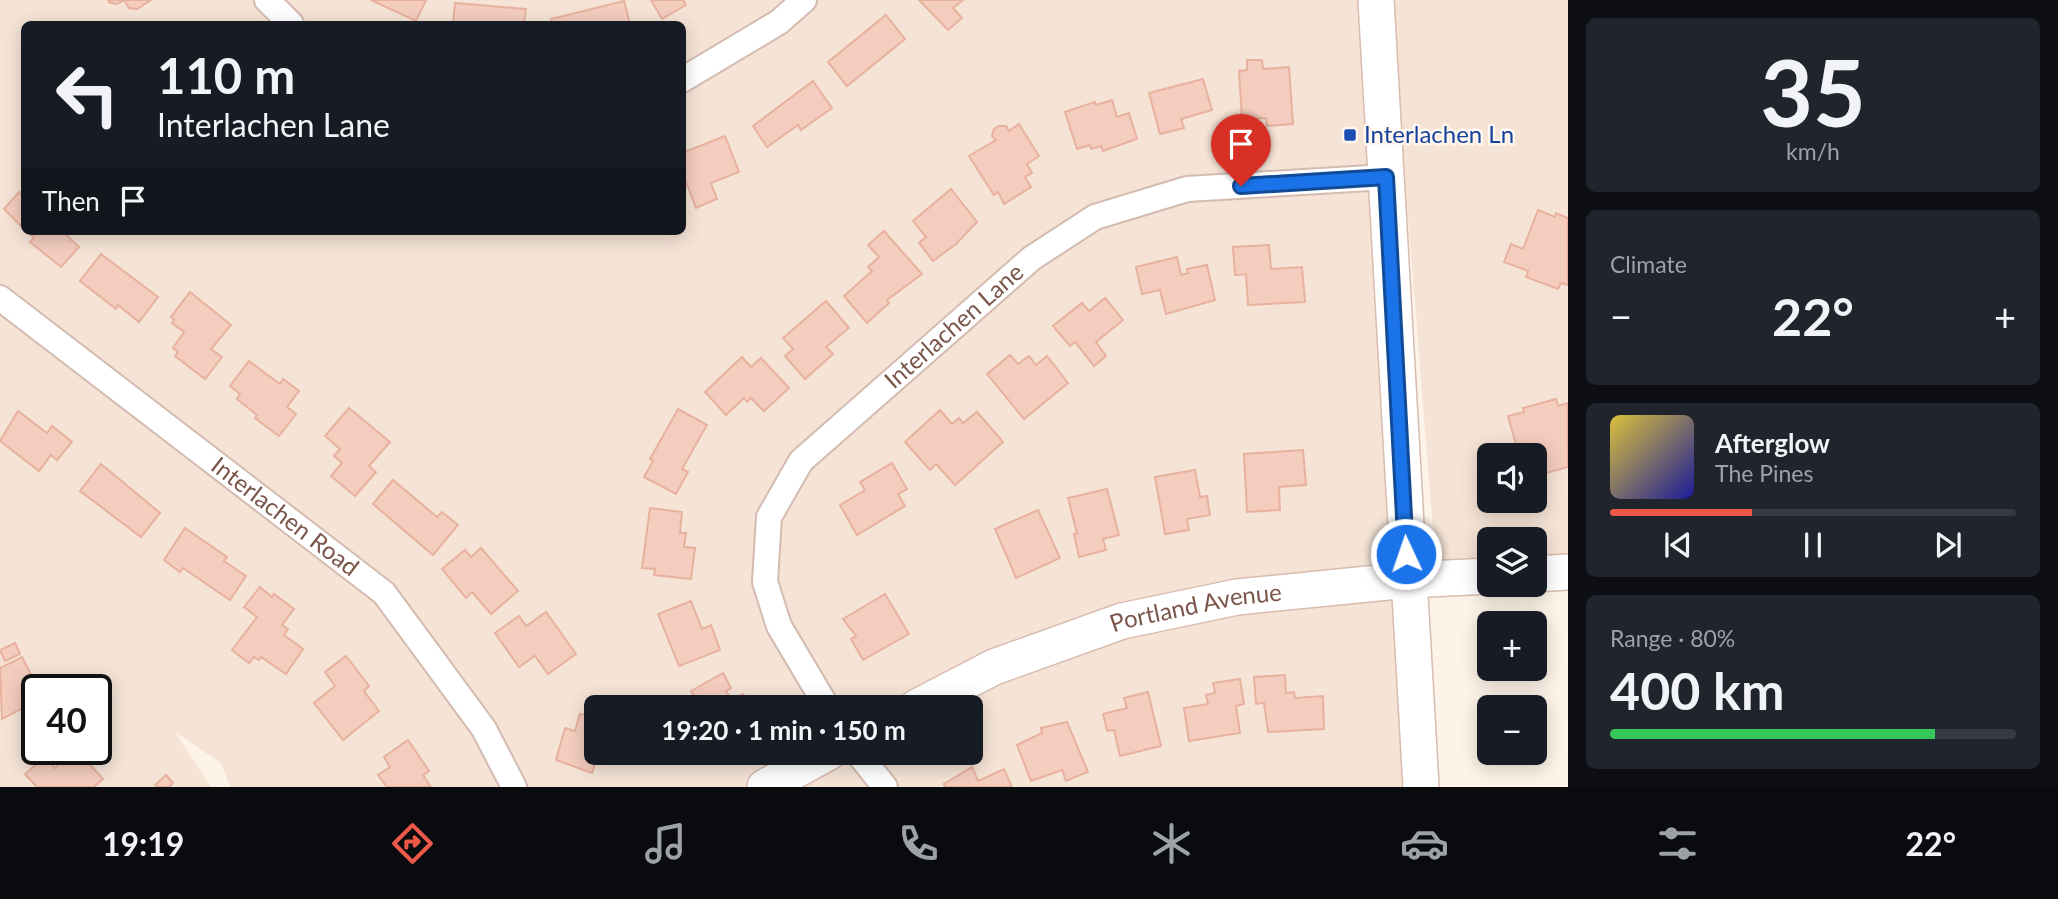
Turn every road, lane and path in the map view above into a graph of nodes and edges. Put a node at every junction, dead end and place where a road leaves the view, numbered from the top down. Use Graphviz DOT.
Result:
graph roads {
  1 [pos="267,0"];
  2 [pos="804,0"];
  3 [pos="1376,0"];
  4 [pos="288,21"];
  5 [pos="686,78"];
  6 [pos="1386,177"];
  7 [pos="0,298"];
  8 [pos="1568,572"];
  9 [pos="1547,573"];
  10 [pos="1477,577"];
  11 [pos="1408,580"];
  12 [pos="820,695"];
  13 [pos="940,695"];
  14 [pos="806,765"];
  15 [pos="868,765"];
  16 [pos="514,787"];
  17 [pos="765,787"];
  18 [pos="886,787"];
  19 [pos="1421,787"];
  1 -- 4 [label="street"];
  2 -- 5 [label="street"];
  3 -- 6 [label="street"];
  6 -- 11 [label="street"];
  6 -- 12 [label="street, Interlachen Lane"];
  7 -- 16 [label="street, Interlachen Road"];
  8 -- 9 [label="street"];
  10 -- 11 [label="street, Portland Avenue"];
  11 -- 13 [label="street, Portland Avenue"];
  11 -- 19 [label="street"];
  14 -- 17 [label="street"];
  15 -- 18 [label="street"];
}
